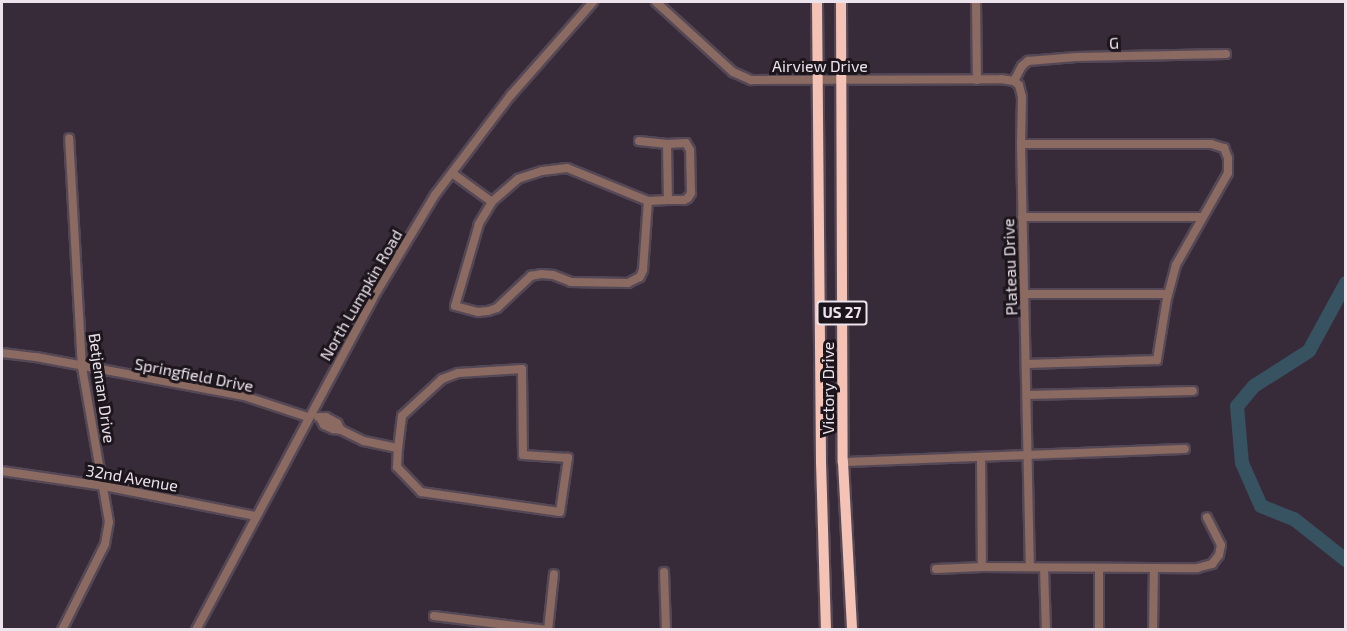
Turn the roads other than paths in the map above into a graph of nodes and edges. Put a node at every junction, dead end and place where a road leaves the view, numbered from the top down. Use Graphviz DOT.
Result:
graph roads {
  1 [pos="592,2"];
  2 [pos="656,2"];
  3 [pos="817,2"];
  4 [pos="841,2"];
  5 [pos="976,2"];
  6 [pos="1226,54"];
  7 [pos="819,79"];
  8 [pos="842,79"];
  9 [pos="978,80"];
  10 [pos="1014,81"];
  11 [pos="69,138"];
  12 [pos="639,141"];
  13 [pos="667,144"];
  14 [pos="1020,144"];
  15 [pos="452,173"];
  16 [pos="648,201"];
  17 [pos="668,201"];
  18 [pos="492,202"];
  19 [pos="1022,217"];
  20 [pos="1202,217"];
  21 [pos="1025,294"];
  22 [pos="1168,294"];
  23 [pos="2,353"];
  24 [pos="1026,364"];
  25 [pos="82,368"];
  26 [pos="1193,392"];
  27 [pos="1027,395"];
  28 [pos="309,415"];
  29 [pos="398,448"];
  30 [pos="1185,449"];
  31 [pos="1028,456"];
  32 [pos="981,457"];
  33 [pos="821,462"];
  34 [pos="843,462"];
  35 [pos="2,471"];
  36 [pos="104,486"];
  37 [pos="256,516"];
  38 [pos="1207,517"];
  39 [pos="982,567"];
  40 [pos="1030,567"];
  41 [pos="1044,568"];
  42 [pos="1099,568"];
  43 [pos="1154,568"];
  44 [pos="936,569"];
  45 [pos="664,572"];
  46 [pos="554,574"];
  47 [pos="434,616"];
  48 [pos="62,630"];
  49 [pos="196,630"];
  50 [pos="547,630"];
  51 [pos="666,630"];
  52 [pos="826,630"];
  53 [pos="852,630"];
  54 [pos="1046,630"];
  55 [pos="1099,630"];
  56 [pos="1153,630"];
  1 -- 15 [label="street, North Lumpkin Road"];
  2 -- 7 [label="street, Airview Drive"];
  3 -- 7 [label="highway, Victory Drive / US 27"];
  4 -- 8 [label="highway, Victory Drive / US 27"];
  5 -- 9 [label="street"];
  6 -- 10 [label="street, G"];
  7 -- 8 [label="street, Airview Drive"];
  7 -- 33 [label="highway, Victory Drive / US 27"];
  8 -- 9 [label="street, Airview Drive"];
  8 -- 34 [label="highway, Victory Drive / US 27"];
  9 -- 10 [label="street, Airview Drive"];
  10 -- 14 [label="street, Plateau Drive"];
  11 -- 25 [label="street, Betjeman Drive"];
  12 -- 13 [label="street"];
  13 -- 17 [label="street"];
  13 -- 17 [label="street"];
  14 -- 19 [label="street, Plateau Drive"];
  14 -- 20 [label="street"];
  15 -- 18 [label="street"];
  15 -- 28 [label="street, North Lumpkin Road"];
  16 -- 17 [label="street"];
  16 -- 18 [label="street"];
  16 -- 18 [label="street"];
  19 -- 20 [label="street"];
  19 -- 21 [label="street, Plateau Drive"];
  20 -- 22 [label="street"];
  21 -- 22 [label="street"];
  21 -- 24 [label="street, Plateau Drive"];
  22 -- 24 [label="street"];
  23 -- 25 [label="street, Springfield Drive"];
  24 -- 27 [label="street, Plateau Drive"];
  25 -- 28 [label="street, Springfield Drive"];
  25 -- 36 [label="street, Betjeman Drive"];
  26 -- 27 [label="street"];
  27 -- 31 [label="street, Plateau Drive"];
  28 -- 29 [label="street, Springfield Drive"];
  28 -- 37 [label="street, North Lumpkin Road"];
  29 -- 29 [label="street"];
  30 -- 31 [label="street"];
  31 -- 32 [label="street"];
  31 -- 40 [label="street, Plateau Drive"];
  32 -- 34 [label="street"];
  32 -- 39 [label="street"];
  33 -- 34 [label="highway"];
  33 -- 52 [label="highway, Victory Drive / US 27"];
  34 -- 53 [label="highway, Victory Drive / US 27"];
  35 -- 36 [label="street, 32nd Avenue"];
  36 -- 37 [label="street, 32nd Avenue"];
  36 -- 48 [label="street, Betjeman Drive"];
  37 -- 49 [label="street, North Lumpkin Road"];
  38 -- 43 [label="street"];
  39 -- 40 [label="street"];
  39 -- 44 [label="street"];
  40 -- 41 [label="street"];
  41 -- 42 [label="street"];
  41 -- 54 [label="street"];
  42 -- 43 [label="street"];
  42 -- 55 [label="street"];
  43 -- 56 [label="street"];
  45 -- 51 [label="street"];
  46 -- 50 [label="street"];
  47 -- 50 [label="street"];
}
